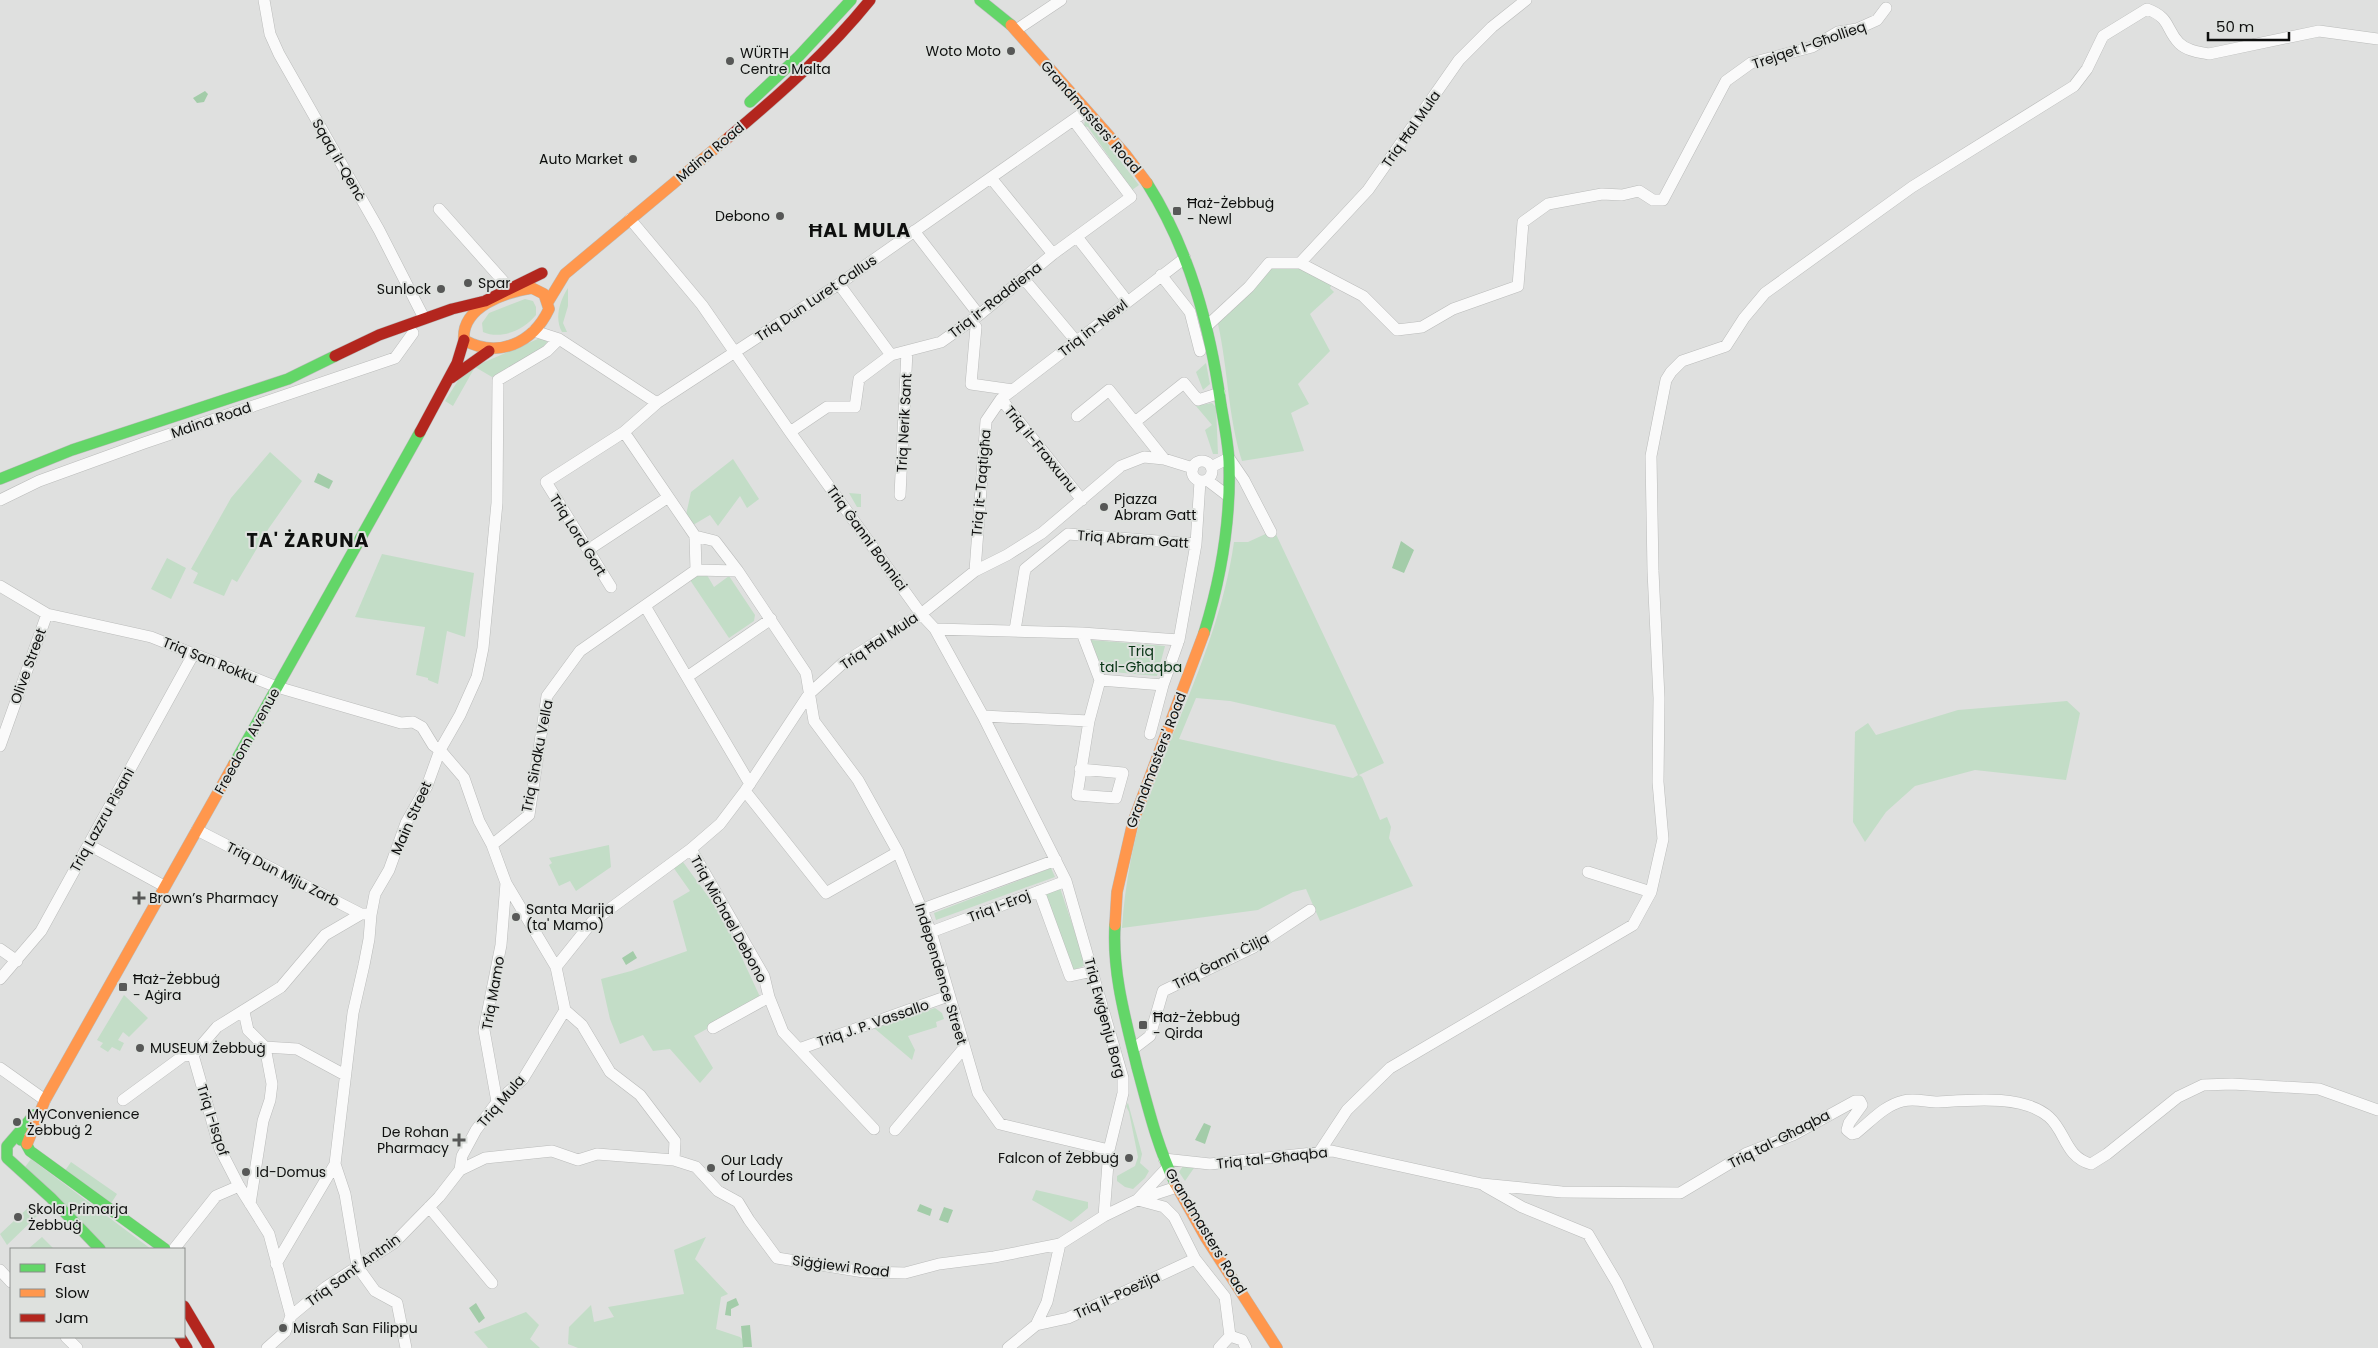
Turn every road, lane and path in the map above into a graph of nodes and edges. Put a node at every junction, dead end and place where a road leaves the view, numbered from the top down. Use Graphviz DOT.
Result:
graph roads {
  1 [pos="264,0"];
  2 [pos="870,0"];
  3 [pos="879,0"];
  4 [pos="980,0"];
  5 [pos="984,0"];
  6 [pos="992,0"];
  7 [pos="998,0"];
  8 [pos="1061,0"];
  9 [pos="1526,0"];
  10 [pos="848,1"];
  11 [pos="1886,8"];
  12 [pos="849,26"];
  13 [pos="1013,27"];
  14 [pos="2378,39"];
  15 [pos="740,110"];
  16 [pos="1086,111"];
  17 [pos="1074,121"];
  18 [pos="991,178"];
  19 [pos="439,209"];
  20 [pos="630,219"];
  21 [pos="914,231"];
  22 [pos="1077,237"];
  23 [pos="1053,254"];
  24 [pos="1185,258"];
  25 [pos="1300,263"];
  26 [pos="554,264"];
  27 [pos="542,273"];
  28 [pos="1161,275"];
  29 [pos="1024,279"];
  30 [pos="839,284"];
  31 [pos="508,289"];
  32 [pos="524,289"];
  33 [pos="1127,302"];
  34 [pos="548,305"];
  35 [pos="472,314"];
  36 [pos="979,315"];
  37 [pos="424,318"];
  38 [pos="1208,325"];
  39 [pos="441,326"];
  40 [pos="976,327"];
  41 [pos="534,331"];
  42 [pos="414,333"];
  43 [pos="461,333"];
  44 [pos="559,339"];
  45 [pos="1076,341"];
  46 [pos="489,351"];
  47 [pos="907,351"];
  48 [pos="1200,351"];
  49 [pos="735,352"];
  50 [pos="891,355"];
  51 [pos="288,379"];
  52 [pos="448,381"];
  53 [pos="1013,390"];
  54 [pos="1220,392"];
  55 [pos="1001,399"];
  56 [pos="658,402"];
  57 [pos="1077,416"];
  58 [pos="1135,422"];
  59 [pos="624,432"];
  60 [pos="790,432"];
  61 [pos="1229,458"];
  62 [pos="1164,459"];
  63 [pos="1211,467"];
  64 [pos="1193,468"];
  65 [pos="0,479"];
  66 [pos="1204,480"];
  67 [pos="546,482"];
  68 [pos="900,495"];
  69 [pos="1228,496"];
  70 [pos="667,498"];
  71 [pos="0,500"];
  72 [pos="1082,500"];
  73 [pos="1271,532"];
  74 [pos="695,536"];
  75 [pos="1196,544"];
  76 [pos="588,550"];
  77 [pos="696,570"];
  78 [pos="975,571"];
  79 [pos="738,572"];
  80 [pos="0,586"];
  81 [pos="611,587"];
  82 [pos="645,606"];
  83 [pos="47,614"];
  84 [pos="921,614"];
  85 [pos="771,619"];
  86 [pos="936,629"];
  87 [pos="1015,630"];
  88 [pos="1082,633"];
  89 [pos="1179,640"];
  90 [pos="194,653"];
  91 [pos="686,677"];
  92 [pos="1100,680"];
  93 [pos="1163,685"];
  94 [pos="277,687"];
  95 [pos="809,694"];
  96 [pos="982,716"];
  97 [pos="1089,721"];
  98 [pos="1150,734"];
  99 [pos="1,739"];
  100 [pos="440,750"];
  101 [pos="1082,764"];
  102 [pos="747,787"];
  103 [pos="197,830"];
  104 [pos="89,844"];
  105 [pos="492,846"];
  106 [pos="691,849"];
  107 [pos="898,852"];
  108 [pos="1056,860"];
  109 [pos="1588,872"];
  110 [pos="1066,881"];
  111 [pos="506,883"];
  112 [pos="164,886"];
  113 [pos="1039,891"];
  114 [pos="1651,892"];
  115 [pos="923,910"];
  116 [pos="1310,910"];
  117 [pos="366,914"];
  118 [pos="931,932"];
  119 [pos="0,949"];
  120 [pos="17,961"];
  121 [pos="556,966"];
  122 [pos="1093,971"];
  123 [pos="0,979"];
  124 [pos="948,996"];
  125 [pos="769,997"];
  126 [pos="565,1010"];
  127 [pos="244,1012"];
  128 [pos="713,1028"];
  129 [pos="265,1046"];
  130 [pos="964,1048"];
  131 [pos="799,1049"];
  132 [pos="1133,1049"];
  133 [pos="193,1055"];
  134 [pos="0,1068"];
  135 [pos="345,1075"];
  136 [pos="46,1100"];
  137 [pos="123,1100"];
  138 [pos="497,1102"];
  139 [pos="2378,1110"];
  140 [pos="874,1129"];
  141 [pos="895,1130"];
  142 [pos="7,1142"];
  143 [pos="29,1148"];
  144 [pos="1109,1150"];
  145 [pos="1320,1151"];
  146 [pos="674,1160"];
  147 [pos="14,1163"];
  148 [pos="1165,1163"];
  149 [pos="335,1164"];
  150 [pos="460,1170"];
  151 [pos="1482,1184"];
  152 [pos="238,1186"];
  153 [pos="1177,1187"];
  154 [pos="1137,1200"];
  155 [pos="250,1204"];
  156 [pos="429,1207"];
  157 [pos="1104,1216"];
  158 [pos="1060,1244"];
  159 [pos="99,1248"];
  160 [pos="164,1248"];
  161 [pos="175,1248"];
  162 [pos="1195,1259"];
  163 [pos="276,1264"];
  164 [pos="357,1266"];
  165 [pos="0,1270"];
  166 [pos="10,1281"];
  167 [pos="492,1283"];
  168 [pos="185,1308"];
  169 [pos="291,1316"];
  170 [pos="1036,1325"];
  171 [pos="1230,1336"];
  172 [pos="67,1338"];
  173 [pos="77,1348"];
  174 [pos="209,1348"];
  175 [pos="267,1348"];
  176 [pos="406,1348"];
  177 [pos="1008,1348"];
  178 [pos="1219,1348"];
  179 [pos="1246,1348"];
  180 [pos="1278,1348"];
  181 [pos="1648,1348"];
  1 -- 37 [label="street, Sqaq il-Qenċ"];
  2 -- 12 [label="main road, Mdina Road"];
  3 -- 12 [label="main road"];
  4 -- 13 [label="main road"];
  5 -- 13 [label="main road"];
  6 -- 13 [label="main road"];
  7 -- 13 [label="main road"];
  8 -- 13 [label="street"];
  9 -- 25 [label="street, Triq Ħal Mula"];
  10 -- 15 [label="main road, Mdina Road"];
  11 -- 25 [label="street, Trejqet l-Għollieq"];
  12 -- 20 [label="main road, Mdina Road"];
  13 -- 16 [label="main road, Grandmasters' Road"];
  14 -- 114 [label="street"];
  16 -- 17 [label="street, Triq Dun Luret Callus"];
  16 -- 24 [label="main road, Grandmasters' Road"];
  17 -- 18 [label="street, Triq Dun Luret Callus"];
  17 -- 22 [label="street, Triq ir-Raddiena"];
  18 -- 21 [label="street, Triq Dun Luret Callus"];
  18 -- 23 [label="street"];
  19 -- 31 [label="street"];
  20 -- 34 [label="main road, Mdina Road"];
  20 -- 49 [label="street, Triq Ġanni Bonnici"];
  21 -- 30 [label="street, Triq Dun Luret Callus"];
  21 -- 36 [label="street"];
  22 -- 23 [label="street, Triq ir-Raddiena"];
  22 -- 33 [label="street"];
  23 -- 29 [label="street, Triq ir-Raddiena"];
  24 -- 28 [label="street, Triq in-Newl"];
  24 -- 38 [label="main road, Grandmasters' Road"];
  25 -- 38 [label="street, Trejqet l-Għollieq"];
  26 -- 27 [label="main road, Mdina Road"];
  27 -- 31 [label="main road, Mdina Road"];
  27 -- 32 [label="main road, Mdina Road"];
  28 -- 33 [label="street, Triq in-Newl"];
  28 -- 48 [label="street"];
  29 -- 36 [label="street, Triq ir-Raddiena"];
  29 -- 45 [label="street"];
  30 -- 49 [label="street, Triq Dun Luret Callus"];
  30 -- 50 [label="street, Triq Nerik Sant"];
  31 -- 37 [label="main road, Mdina Road"];
  32 -- 34 [label="main road"];
  32 -- 35 [label="main road, Mdina Road"];
  33 -- 45 [label="street, Triq in-Newl"];
  34 -- 41 [label="main road, Mdina Road"];
  34 -- 44 [label="street"];
  35 -- 37 [label="main road, Mdina Road"];
  35 -- 43 [label="main road"];
  36 -- 47 [label="street, Triq ir-Raddiena"];
  37 -- 51 [label="main road, Mdina Road"];
  38 -- 54 [label="main road, Grandmasters' Road"];
  39 -- 42 [label="main road, Mdina Road"];
  40 -- 53 [label="street"];
  41 -- 44 [label="street"];
  41 -- 46 [label="main road, Mdina Road"];
  42 -- 51 [label="main road, Mdina Road"];
  42 -- 71 [label="street, Mdina Road"];
  43 -- 46 [label="main road"];
  43 -- 52 [label="main road, Freedom Avenue"];
  44 -- 56 [label="street"];
  44 -- 100 [label="street, Main Street"];
  45 -- 53 [label="street, Triq in-Newl"];
  46 -- 52 [label="main road, Freedom Avenue"];
  47 -- 50 [label="street, Triq ir-Raddiena"];
  47 -- 68 [label="street, Triq Nerik Sant"];
  49 -- 56 [label="street, Triq Dun Luret Callus"];
  49 -- 60 [label="street, Triq Ġanni Bonnici"];
  50 -- 60 [label="street, Triq ir-Raddiena"];
  51 -- 65 [label="main road, Mdina Road"];
  52 -- 94 [label="main road, Freedom Avenue"];
  53 -- 55 [label="street, Triq in-Newl"];
  54 -- 58 [label="street"];
  54 -- 61 [label="main road, Grandmasters' Road"];
  55 -- 72 [label="street, Triq il-Fraxxunu"];
  55 -- 78 [label="street, Triq it-Taqtigħa"];
  56 -- 59 [label="street, Triq Dun Luret Callus"];
  57 -- 58 [label="street"];
  58 -- 62 [label="street"];
  59 -- 67 [label="street, Triq Dun Luret Callus"];
  59 -- 70 [label="street"];
  60 -- 84 [label="street, Triq Ġanni Bonnici"];
  61 -- 63 [label="street"];
  61 -- 69 [label="main road, Grandmasters' Road"];
  61 -- 73 [label="street"];
  62 -- 64 [label="street, Triq Ħal Mula"];
  62 -- 72 [label="street, Triq Ħal Mula"];
  63 -- 64 [label="street"];
  63 -- 66 [label="street"];
  64 -- 66 [label="street"];
  66 -- 69 [label="street"];
  66 -- 75 [label="street"];
  67 -- 76 [label="street, Triq Lord Gort"];
  69 -- 132 [label="main road, Grandmasters' Road"];
  70 -- 74 [label="street"];
  70 -- 76 [label="street"];
  72 -- 78 [label="street, Triq Ħal Mula"];
  74 -- 77 [label="street"];
  74 -- 79 [label="street, Independence Street"];
  75 -- 87 [label="street, Triq Abram Gatt"];
  75 -- 89 [label="street"];
  76 -- 81 [label="street, Triq Lord Gort"];
  77 -- 79 [label="street"];
  77 -- 82 [label="street, Triq Sindku Vella"];
  78 -- 84 [label="street, Triq Ħal Mula"];
  79 -- 85 [label="street, Independence Street"];
  80 -- 83 [label="street, Triq San Rokku"];
  82 -- 91 [label="street"];
  82 -- 105 [label="street, Triq Sindku Vella"];
  83 -- 90 [label="street, Triq San Rokku"];
  83 -- 99 [label="street, Olive Street"];
  84 -- 86 [label="street, Triq Ġanni Bonnici"];
  84 -- 95 [label="street, Triq Ħal Mula"];
  85 -- 91 [label="street"];
  85 -- 95 [label="street, Independence Street"];
  86 -- 87 [label="street"];
  86 -- 96 [label="street, Triq Ġanni Bonnici"];
  87 -- 88 [label="street"];
  88 -- 89 [label="street"];
  88 -- 92 [label="street"];
  89 -- 93 [label="street"];
  90 -- 94 [label="street, Triq San Rokku"];
  90 -- 104 [label="street, Triq Lazzru Pisani"];
  91 -- 102 [label="street"];
  92 -- 93 [label="street"];
  92 -- 97 [label="street"];
  93 -- 98 [label="street"];
  94 -- 100 [label="street, Triq San Rokku"];
  94 -- 103 [label="main road, Freedom Avenue"];
  95 -- 102 [label="street, Triq Ħal Mula"];
  95 -- 107 [label="street, Independence Street"];
  96 -- 97 [label="street"];
  96 -- 108 [label="street, Triq Ġanni Bonnici"];
  97 -- 101 [label="street"];
  100 -- 105 [label="street, Triq Mamo"];
  100 -- 117 [label="street, Main Street"];
  102 -- 106 [label="street, Triq Ħal Mula"];
  102 -- 107 [label="street"];
  103 -- 112 [label="main road, Freedom Avenue"];
  103 -- 117 [label="street, Triq Dun Miju Zarb"];
  104 -- 112 [label="street"];
  104 -- 120 [label="street, Triq Lazzru Pisani"];
  105 -- 111 [label="street, Triq Mamo"];
  106 -- 121 [label="street, Triq Ħal Mula"];
  106 -- 125 [label="street, Triq Michael Debono"];
  107 -- 115 [label="street, Independence Street"];
  108 -- 110 [label="street, Triq Ġanni Bonnici"];
  108 -- 115 [label="street, Triq l-Eroj"];
  109 -- 114 [label="street"];
  110 -- 113 [label="street, Triq l-Eroj"];
  110 -- 122 [label="street, Triq Ewġenju Borg"];
  111 -- 121 [label="street, Triq Mamo"];
  111 -- 138 [label="street, Triq Mamo"];
  112 -- 136 [label="main road, Freedom Avenue"];
  113 -- 118 [label="street, Triq l-Eroj"];
  113 -- 122 [label="street"];
  114 -- 145 [label="street"];
  115 -- 118 [label="street, Independence Street"];
  116 -- 132 [label="street, Triq Ġanni Ċilja"];
  117 -- 127 [label="street"];
  117 -- 135 [label="street, Main Street"];
  118 -- 124 [label="street, Independence Street"];
  119 -- 120 [label="street"];
  120 -- 123 [label="street, Triq Lazzru Pisani"];
  121 -- 126 [label="street, Triq Mamo"];
  122 -- 144 [label="street, Triq Ewġenju Borg"];
  124 -- 130 [label="street, Independence Street"];
  124 -- 131 [label="street, Triq J. P. Vassallo"];
  125 -- 128 [label="street"];
  125 -- 131 [label="street, Triq Michael Debono"];
  126 -- 138 [label="street, Triq Mula"];
  126 -- 146 [label="street"];
  127 -- 129 [label="street"];
  127 -- 133 [label="street"];
  129 -- 135 [label="street"];
  129 -- 155 [label="street"];
  130 -- 141 [label="street"];
  130 -- 144 [label="street, Independence Street"];
  131 -- 140 [label="street, Triq Michael Debono"];
  132 -- 148 [label="main road, Grandmasters' Road"];
  133 -- 137 [label="street"];
  133 -- 152 [label="street, Triq l-Isqof"];
  134 -- 136 [label="street"];
  135 -- 149 [label="street, Main Street"];
  136 -- 142 [label="main road, Freedom Avenue"];
  136 -- 143 [label="main road, Freedom Avenue"];
  138 -- 150 [label="street, Triq Mula"];
  139 -- 151 [label="street, Triq tal-Għaqba"];
  142 -- 143 [label="main road"];
  142 -- 147 [label="main road"];
  143 -- 147 [label="main road"];
  143 -- 160 [label="main road"];
  144 -- 157 [label="street, Triq Ewġenju Borg"];
  145 -- 148 [label="street, Triq tal-Għaqba"];
  145 -- 151 [label="street, Triq tal-Għaqba"];
  146 -- 150 [label="street, Siġġiewi Road"];
  146 -- 158 [label="street, Siġġiewi Road"];
  147 -- 159 [label="main road"];
  148 -- 153 [label="main road, Grandmasters' Road"];
  148 -- 154 [label="street, Siġġiewi Road"];
  149 -- 163 [label="street, Main Street"];
  149 -- 164 [label="street"];
  150 -- 156 [label="street, Triq Sant' Antnin"];
  151 -- 181 [label="street"];
  152 -- 155 [label="street, Triq l-Isqof"];
  152 -- 161 [label="street"];
  153 -- 154 [label="street, Siġġiewi Road"];
  153 -- 180 [label="main road, Grandmasters' Road"];
  154 -- 157 [label="street, Siġġiewi Road"];
  154 -- 162 [label="street"];
  155 -- 163 [label="street, Triq l-Isqof"];
  156 -- 164 [label="street, Triq Sant' Antnin"];
  156 -- 167 [label="street"];
  157 -- 158 [label="street, Siġġiewi Road"];
  158 -- 170 [label="street"];
  162 -- 170 [label="street, Triq il-Poeżija"];
  162 -- 171 [label="street"];
  163 -- 169 [label="street"];
  164 -- 169 [label="street, Triq Sant' Antnin"];
  164 -- 176 [label="street"];
  165 -- 166 [label="street"];
  168 -- 174 [label="main road"];
  169 -- 175 [label="street, Triq Sant' Antnin"];
  170 -- 177 [label="street"];
  171 -- 178 [label="street"];
  171 -- 179 [label="street"];
  172 -- 173 [label="street"];
}
